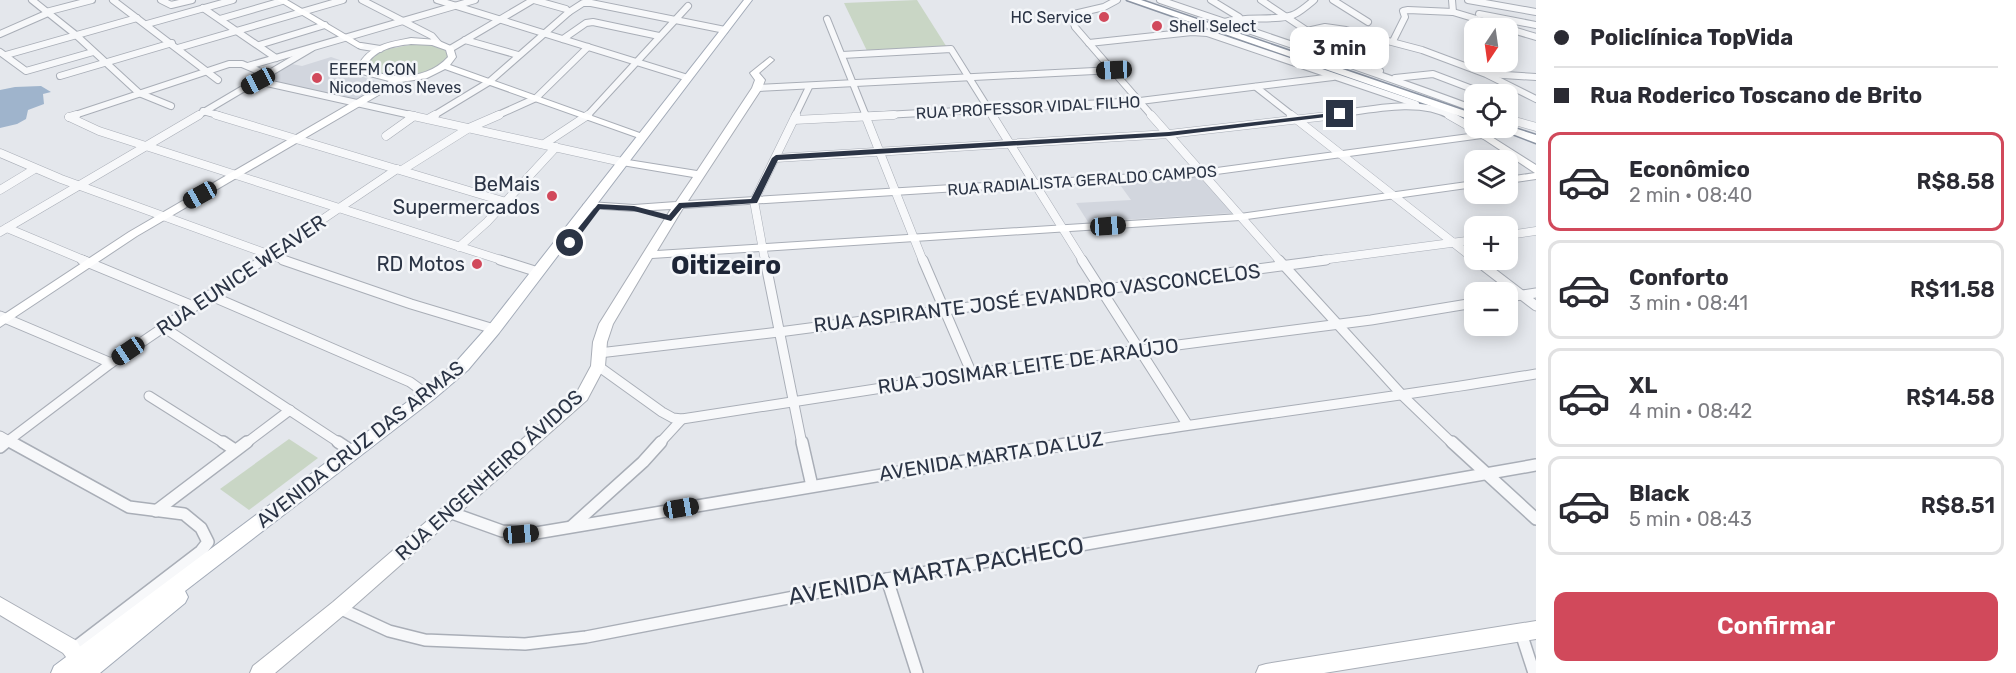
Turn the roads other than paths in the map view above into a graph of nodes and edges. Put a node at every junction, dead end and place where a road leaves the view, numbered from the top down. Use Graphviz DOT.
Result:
graph roads {
  1 [pos="32,0"];
  2 [pos="92,0"];
  3 [pos="113,0"];
  4 [pos="160,0"];
  5 [pos="192,0"];
  6 [pos="233,0"];
  7 [pos="282,0"];
  8 [pos="343,0"];
  9 [pos="362,0"];
  10 [pos="437,0"];
  11 [pos="476,0"];
  12 [pos="534,0"];
  13 [pos="748,0"];
  14 [pos="754,0"];
  15 [pos="1117,0"];
  16 [pos="1132,0"];
  17 [pos="1139,0"];
  18 [pos="1160,0"];
  19 [pos="1211,0"];
  20 [pos="1261,0"];
  21 [pos="1314,0"];
  22 [pos="1333,0"];
  23 [pos="1452,0"];
  24 [pos="1468,0"];
  25 [pos="456,6"];
  26 [pos="688,6"];
  27 [pos="203,8"];
  28 [pos="568,11"];
  29 [pos="1453,11"];
  30 [pos="1536,12"];
  31 [pos="47,13"];
  32 [pos="304,13"];
  33 [pos="1239,17"];
  34 [pos="1286,17"];
  35 [pos="137,18"];
  36 [pos="220,19"];
  37 [pos="674,19"];
  38 [pos="827,19"];
  39 [pos="500,20"];
  40 [pos="404,21"];
  41 [pos="1368,22"];
  42 [pos="147,24"];
  43 [pos="1220,24"];
  44 [pos="325,25"];
  45 [pos="1536,25"];
  46 [pos="725,30"];
  47 [pos="239,31"];
  48 [pos="1307,31"];
  49 [pos="543,33"];
  50 [pos="0,34"];
  51 [pos="76,35"];
  52 [pos="659,36"];
  53 [pos="1536,37"];
  54 [pos="347,38"];
  55 [pos="563,39"];
  56 [pos="465,40"];
  57 [pos="1238,41"];
  58 [pos="1393,41"];
  59 [pos="172,43"];
  60 [pos="438,43"];
  61 [pos="1089,43"];
  62 [pos="259,45"];
  63 [pos="361,46"];
  64 [pos="588,47"];
  65 [pos="178,48"];
  66 [pos="312,48"];
  67 [pos="450,49"];
  68 [pos="376,51"];
  69 [pos="93,52"];
  70 [pos="3,53"];
  71 [pos="842,55"];
  72 [pos="518,56"];
  73 [pos="276,58"];
  74 [pos="770,60"];
  75 [pos="1331,62"];
  76 [pos="106,63"];
  77 [pos="634,63"];
  78 [pos="248,66"];
  79 [pos="444,66"];
  80 [pos="1114,70"];
  81 [pos="208,71"];
  82 [pos="1486,74"];
  83 [pos="268,75"];
  84 [pos="1383,75"];
  85 [pos="60,76"];
  86 [pos="1334,77"];
  87 [pos="1536,77"];
  88 [pos="688,78"];
  89 [pos="969,78"];
  90 [pos="1392,78"];
  91 [pos="399,79"];
  92 [pos="218,80"];
  93 [pos="258,81"];
  94 [pos="489,82"];
  95 [pos="854,84"];
  96 [pos="1464,86"];
  97 [pos="809,87"];
  98 [pos="1256,87"];
  99 [pos="757,88"];
  100 [pos="1536,89"];
  101 [pos="139,93"];
  102 [pos="536,98"];
  103 [pos="1533,98"];
  104 [pos="1140,101"];
  105 [pos="358,104"];
  106 [pos="1418,105"];
  107 [pos="1464,105"];
  108 [pos="171,106"];
  109 [pos="988,108"];
  110 [pos="1441,108"];
  111 [pos="203,111"];
  112 [pos="1464,112"];
  113 [pos="1464,114"];
  114 [pos="414,116"];
  115 [pos="867,116"];
  116 [pos="586,117"];
  117 [pos="428,119"];
  118 [pos="1295,119"];
  119 [pos="794,120"];
  120 [pos="1464,122"];
  121 [pos="1518,122"];
  122 [pos="1536,127"];
  123 [pos="469,128"];
  124 [pos="1518,130"];
  125 [pos="1518,132"];
  126 [pos="1169,134"];
  127 [pos="386,136"];
  128 [pos="643,136"];
  129 [pos="1536,137"];
  130 [pos="300,138"];
  131 [pos="1464,138"];
  132 [pos="1488,138"];
  133 [pos="1009,143"];
  134 [pos="544,144"];
  135 [pos="145,146"];
  136 [pos="556,147"];
  137 [pos="881,151"];
  138 [pos="0,153"];
  139 [pos="1341,155"];
  140 [pos="776,158"];
  141 [pos="626,162"];
  142 [pos="33,170"];
  143 [pos="400,170"];
  144 [pos="1536,170"];
  145 [pos="1202,173"];
  146 [pos="699,175"];
  147 [pos="235,176"];
  148 [pos="1536,176"];
  149 [pos="1518,179"];
  150 [pos="1036,183"];
  151 [pos="1464,185"];
  152 [pos="81,186"];
  153 [pos="0,190"];
  154 [pos="897,192"];
  155 [pos="1392,196"];
  156 [pos="754,201"];
  157 [pos="506,202"];
  158 [pos="594,205"];
  159 [pos="679,205"];
  160 [pos="339,208"];
  161 [pos="634,208"];
  162 [pos="164,215"];
  163 [pos="1240,217"];
  164 [pos="671,218"];
  165 [pos="1064,228"];
  166 [pos="4,230"];
  167 [pos="1536,231"];
  168 [pos="1518,234"];
  169 [pos="915,237"];
  170 [pos="1464,242"];
  171 [pos="1455,243"];
  172 [pos="459,247"];
  173 [pos="763,249"];
  174 [pos="1464,250"];
  175 [pos="268,255"];
  176 [pos="647,255"];
  177 [pos="89,263"];
  178 [pos="1285,266"];
  179 [pos="1489,270"];
  180 [pos="538,272"];
  181 [pos="1101,289"];
  182 [pos="1536,293"];
  183 [pos="209,295"];
  184 [pos="1518,295"];
  185 [pos="1521,295"];
  186 [pos="1464,305"];
  187 [pos="193,306"];
  188 [pos="1536,306"];
  189 [pos="942,310"];
  190 [pos="2,319"];
  191 [pos="1337,324"];
  192 [pos="163,327"];
  193 [pos="494,329"];
  194 [pos="779,332"];
  195 [pos="1138,350"];
  196 [pos="599,360"];
  197 [pos="111,363"];
  198 [pos="972,374"];
  199 [pos="1536,374"];
  200 [pos="428,395"];
  201 [pos="148,396"];
  202 [pos="1404,396"];
  203 [pos="792,400"];
  204 [pos="290,410"];
  205 [pos="682,418"];
  206 [pos="1187,424"];
  207 [pos="3,441"];
  208 [pos="235,450"];
  209 [pos="353,452"];
  210 [pos="1536,465"];
  211 [pos="1486,475"];
  212 [pos="812,486"];
  213 [pos="156,511"];
  214 [pos="449,512"];
  215 [pos="1536,519"];
  216 [pos="572,526"];
  217 [pos="887,579"];
  218 [pos="0,605"];
  219 [pos="339,609"];
  220 [pos="1528,632"];
  221 [pos="74,666"];
  222 [pos="260,673"];
  223 [pos="917,673"];
  224 [pos="1266,673"];
  225 [pos="1534,673"];
  1 -- 31 [label="street"];
  2 -- 31 [label="street"];
  3 -- 35 [label="street"];
  4 -- 5 [label="street"];
  6 -- 27 [label="street"];
  7 -- 32 [label="street"];
  7 -- 36 [label="street"];
  8 -- 32 [label="street"];
  9 -- 40 [label="street"];
  10 -- 25 [label="street"];
  11 -- 25 [label="street"];
  12 -- 28 [label="street"];
  12 -- 39 [label="street"];
  13 -- 46 [label="main road, AVENIDA CRUZ DAS ARMAS"];
  14 -- 141 [label="main road, AVENIDA CRUZ DAS ARMAS"];
  15 -- 61 [label="street"];
  16 -- 57 [label="highway"];
  17 -- 43 [label="highway"];
  18 -- 43 [label="street"];
  19 -- 33 [label="street"];
  20 -- 34 [label="street"];
  21 -- 34 [label="street"];
  22 -- 41 [label="street"];
  23 -- 29 [label="street"];
  24 -- 30 [label="street"];
  25 -- 39 [label="street"];
  25 -- 40 [label="street"];
  26 -- 37 [label="street"];
  27 -- 36 [label="street"];
  27 -- 42 [label="street"];
  28 -- 37 [label="street"];
  28 -- 49 [label="street"];
  29 -- 45 [label="street"];
  29 -- 53 [label="street"];
  29 -- 58 [label="street"];
  31 -- 50 [label="street"];
  31 -- 51 [label="street"];
  32 -- 44 [label="street"];
  32 -- 47 [label="street"];
  33 -- 34 [label="street"];
  33 -- 43 [label="street"];
  34 -- 48 [label="street"];
  35 -- 42 [label="street"];
  35 -- 51 [label="street"];
  36 -- 47 [label="street"];
  37 -- 46 [label="street"];
  37 -- 52 [label="street"];
  38 -- 71 [label="street"];
  39 -- 49 [label="street"];
  39 -- 56 [label="street"];
  40 -- 54 [label="street"];
  40 -- 60 [label="street"];
  42 -- 59 [label="street"];
  43 -- 75 [label="highway"];
  44 -- 54 [label="street"];
  44 -- 62 [label="street"];
  46 -- 88 [label="main road, AVENIDA CRUZ DAS ARMAS"];
  47 -- 62 [label="street"];
  47 -- 65 [label="street"];
  48 -- 58 [label="street"];
  48 -- 84 [label="street"];
  49 -- 55 [label="street"];
  49 -- 72 [label="street"];
  51 -- 69 [label="street"];
  51 -- 70 [label="street"];
  52 -- 55 [label="street"];
  52 -- 77 [label="street"];
  54 -- 63 [label="street"];
  54 -- 66 [label="street"];
  55 -- 64 [label="street"];
  56 -- 67 [label="street"];
  56 -- 72 [label="street"];
  57 -- 61 [label="street"];
  57 -- 86 [label="street"];
  57 -- 110 [label="highway"];
  58 -- 82 [label="street"];
  59 -- 65 [label="street"];
  59 -- 76 [label="street"];
  60 -- 67 [label="street"];
  60 -- 68 [label="street"];
  61 -- 80 [label="street"];
  62 -- 73 [label="street"];
  63 -- 68 [label="street"];
  64 -- 77 [label="street"];
  64 -- 102 [label="street"];
  65 -- 81 [label="street"];
  66 -- 73 [label="street"];
  66 -- 83 [label="street"];
  67 -- 79 [label="street"];
  68 -- 91 [label="street"];
  69 -- 70 [label="street"];
  69 -- 76 [label="street"];
  71 -- 89 [label="street"];
  71 -- 95 [label="street"];
  72 -- 94 [label="street"];
  73 -- 78 [label="street"];
  74 -- 99 [label="street, RUA ENGENHEIRO ÁVIDOS"];
  75 -- 84 [label="street"];
  75 -- 112 [label="highway"];
  76 -- 85 [label="street"];
  76 -- 101 [label="street"];
  77 -- 88 [label="street"];
  77 -- 116 [label="street"];
  78 -- 81 [label="street"];
  78 -- 83 [label="street"];
  79 -- 91 [label="street"];
  79 -- 94 [label="street"];
  80 -- 89 [label="street"];
  80 -- 104 [label="street"];
  81 -- 92 [label="street"];
  81 -- 101 [label="street"];
  82 -- 87 [label="street"];
  82 -- 103 [label="street"];
  83 -- 93 [label="street"];
  84 -- 90 [label="street"];
  86 -- 98 [label="street, RUA PROFESSOR VIDAL FILHO"];
  86 -- 106 [label="street"];
  88 -- 128 [label="main road, AVENIDA CRUZ DAS ARMAS"];
  89 -- 95 [label="street"];
  89 -- 109 [label="street"];
  90 -- 96 [label="street"];
  90 -- 107 [label="street"];
  91 -- 105 [label="street"];
  93 -- 105 [label="street"];
  93 -- 111 [label="street"];
  94 -- 102 [label="street"];
  94 -- 117 [label="street"];
  95 -- 97 [label="street"];
  95 -- 115 [label="street"];
  97 -- 99 [label="street"];
  97 -- 119 [label="street"];
  98 -- 104 [label="street, RUA PROFESSOR VIDAL FILHO"];
  98 -- 118 [label="street"];
  99 -- 146 [label="street, RUA ENGENHEIRO ÁVIDOS"];
  100 -- 103 [label="street"];
  101 -- 108 [label="street"];
  101 -- 135 [label="street"];
  102 -- 116 [label="street"];
  102 -- 123 [label="street, RUA EUNICE WEAVER"];
  104 -- 109 [label="street, RUA PROFESSOR VIDAL FILHO"];
  104 -- 126 [label="street"];
  105 -- 114 [label="street"];
  105 -- 130 [label="street"];
  106 -- 110 [label="street"];
  106 -- 118 [label="street"];
  109 -- 115 [label="street, RUA PROFESSOR VIDAL FILHO"];
  109 -- 133 [label="street"];
  110 -- 113 [label="highway"];
  110 -- 120 [label="street"];
  111 -- 130 [label="street"];
  111 -- 135 [label="street"];
  114 -- 117 [label="street"];
  114 -- 127 [label="street"];
  115 -- 119 [label="street, RUA PROFESSOR VIDAL FILHO"];
  115 -- 137 [label="street"];
  116 -- 128 [label="street"];
  116 -- 134 [label="street"];
  117 -- 123 [label="street"];
  118 -- 126 [label="street"];
  118 -- 139 [label="street"];
  119 -- 140 [label="street"];
  121 -- 122 [label="street"];
  123 -- 134 [label="street"];
  123 -- 143 [label="street, RUA EUNICE WEAVER"];
  124 -- 129 [label="highway"];
  125 -- 129 [label="highway"];
  126 -- 133 [label="street"];
  126 -- 145 [label="street"];
  128 -- 141 [label="main road, AVENIDA CRUZ DAS ARMAS"];
  130 -- 143 [label="street"];
  130 -- 147 [label="street"];
  131 -- 139 [label="street, RUA RADIALISTA GERALDO CAMPOS"];
  132 -- 144 [label="street"];
  133 -- 137 [label="street"];
  133 -- 150 [label="street"];
  134 -- 136 [label="street"];
  135 -- 147 [label="street"];
  135 -- 152 [label="street"];
  136 -- 141 [label="street"];
  136 -- 157 [label="street"];
  137 -- 140 [label="street"];
  137 -- 154 [label="street"];
  138 -- 142 [label="street"];
  139 -- 145 [label="street, RUA RADIALISTA GERALDO CAMPOS"];
  139 -- 155 [label="street"];
  140 -- 156 [label="street"];
  141 -- 146 [label="street"];
  141 -- 158 [label="main road, AVENIDA CRUZ DAS ARMAS"];
  142 -- 152 [label="street"];
  142 -- 153 [label="street"];
  143 -- 157 [label="street"];
  143 -- 160 [label="street, RUA EUNICE WEAVER"];
  145 -- 150 [label="street, RUA RADIALISTA GERALDO CAMPOS"];
  145 -- 163 [label="street"];
  146 -- 159 [label="street, RUA ENGENHEIRO ÁVIDOS"];
  147 -- 160 [label="street"];
  147 -- 162 [label="street"];
  148 -- 149 [label="street"];
  150 -- 154 [label="street, RUA RADIALISTA GERALDO CAMPOS"];
  150 -- 165 [label="street"];
  151 -- 155 [label="street"];
  152 -- 162 [label="street"];
  152 -- 166 [label="street"];
  154 -- 156 [label="street, RUA RADIALISTA GERALDO CAMPOS"];
  154 -- 169 [label="street"];
  155 -- 163 [label="street"];
  155 -- 171 [label="street"];
  156 -- 159 [label="street, RUA RADIALISTA GERALDO CAMPOS"];
  156 -- 173 [label="street"];
  157 -- 172 [label="street"];
  158 -- 161 [label="street"];
  158 -- 180 [label="main road, AVENIDA CRUZ DAS ARMAS"];
  158 -- 221 [label="main road, AVENIDA CRUZ DAS ARMAS"];
  159 -- 161 [label="street, RUA RADIALISTA GERALDO CAMPOS"];
  159 -- 164 [label="street, RUA ENGENHEIRO ÁVIDOS"];
  160 -- 172 [label="street"];
  160 -- 175 [label="street, RUA EUNICE WEAVER"];
  161 -- 164 [label="street"];
  162 -- 175 [label="street"];
  162 -- 177 [label="street"];
  163 -- 165 [label="street"];
  163 -- 178 [label="street"];
  164 -- 176 [label="street, RUA ENGENHEIRO ÁVIDOS"];
  165 -- 169 [label="street"];
  165 -- 181 [label="street"];
  166 -- 177 [label="street"];
  167 -- 168 [label="street"];
  169 -- 173 [label="street"];
  169 -- 189 [label="street"];
  170 -- 171 [label="street, RUA ASPIRANTE JOSÉ EVANDRO VASCONCELOS"];
  171 -- 174 [label="street"];
  171 -- 178 [label="street, RUA ASPIRANTE JOSÉ EVANDRO VASCONCELOS"];
  172 -- 180 [label="street"];
  173 -- 176 [label="street"];
  173 -- 194 [label="street"];
  175 -- 183 [label="street, RUA EUNICE WEAVER"];
  175 -- 193 [label="street"];
  176 -- 196 [label="street, RUA ENGENHEIRO ÁVIDOS"];
  177 -- 187 [label="street"];
  177 -- 190 [label="street"];
  178 -- 181 [label="street, RUA ASPIRANTE JOSÉ EVANDRO VASCONCELOS"];
  178 -- 191 [label="street"];
  179 -- 185 [label="street"];
  180 -- 193 [label="main road, AVENIDA CRUZ DAS ARMAS"];
  181 -- 189 [label="street, RUA ASPIRANTE JOSÉ EVANDRO VASCONCELOS"];
  181 -- 195 [label="street"];
  182 -- 185 [label="street"];
  183 -- 187 [label="street, RUA EUNICE WEAVER"];
  183 -- 200 [label="street"];
  184 -- 185 [label="street"];
  185 -- 188 [label="street"];
  186 -- 191 [label="street, RUA JOSIMAR LEITE DE ARAÚJO"];
  187 -- 192 [label="street, RUA EUNICE WEAVER"];
  189 -- 194 [label="street, RUA ASPIRANTE JOSÉ EVANDRO VASCONCELOS"];
  189 -- 198 [label="street"];
  190 -- 197 [label="street"];
  191 -- 195 [label="street, RUA JOSIMAR LEITE DE ARAÚJO"];
  191 -- 202 [label="street"];
  192 -- 197 [label="street, RUA EUNICE WEAVER"];
  192 -- 204 [label="street"];
  193 -- 200 [label="main road, AVENIDA CRUZ DAS ARMAS"];
  194 -- 196 [label="street, RUA ASPIRANTE JOSÉ EVANDRO VASCONCELOS"];
  194 -- 203 [label="street"];
  195 -- 198 [label="street, RUA JOSIMAR LEITE DE ARAÚJO"];
  195 -- 206 [label="street"];
  196 -- 205 [label="street"];
  196 -- 214 [label="street, RUA ENGENHEIRO ÁVIDOS"];
  197 -- 207 [label="street, RUA EUNICE WEAVER"];
  198 -- 203 [label="street, RUA JOSIMAR LEITE DE ARAÚJO"];
  199 -- 202 [label="street, AVENIDA MARTA DA LUZ"];
  200 -- 209 [label="main road, AVENIDA CRUZ DAS ARMAS"];
  201 -- 208 [label="street"];
  202 -- 206 [label="street, AVENIDA MARTA DA LUZ"];
  202 -- 211 [label="street"];
  203 -- 205 [label="street, RUA JOSIMAR LEITE DE ARAÚJO"];
  203 -- 212 [label="street"];
  204 -- 208 [label="street"];
  204 -- 209 [label="street"];
  205 -- 216 [label="street"];
  206 -- 212 [label="street, AVENIDA MARTA DA LUZ"];
  207 -- 213 [label="street"];
  208 -- 213 [label="street"];
  209 -- 221 [label="main road, AVENIDA CRUZ DAS ARMAS"];
  210 -- 211 [label="street, AVENIDA MARTA PACHECO"];
  211 -- 215 [label="street"];
  211 -- 217 [label="street, AVENIDA MARTA PACHECO"];
  212 -- 216 [label="street, AVENIDA MARTA DA LUZ"];
  213 -- 221 [label="street"];
  214 -- 216 [label="street, AVENIDA MARTA DA LUZ"];
  214 -- 219 [label="street, RUA ENGENHEIRO ÁVIDOS"];
  217 -- 219 [label="street, AVENIDA MARTA PACHECO"];
  217 -- 223 [label="street"];
  218 -- 221 [label="street"];
  219 -- 222 [label="street, RUA ENGENHEIRO ÁVIDOS"];
  220 -- 224 [label="street"];
  220 -- 225 [label="street"];
}
